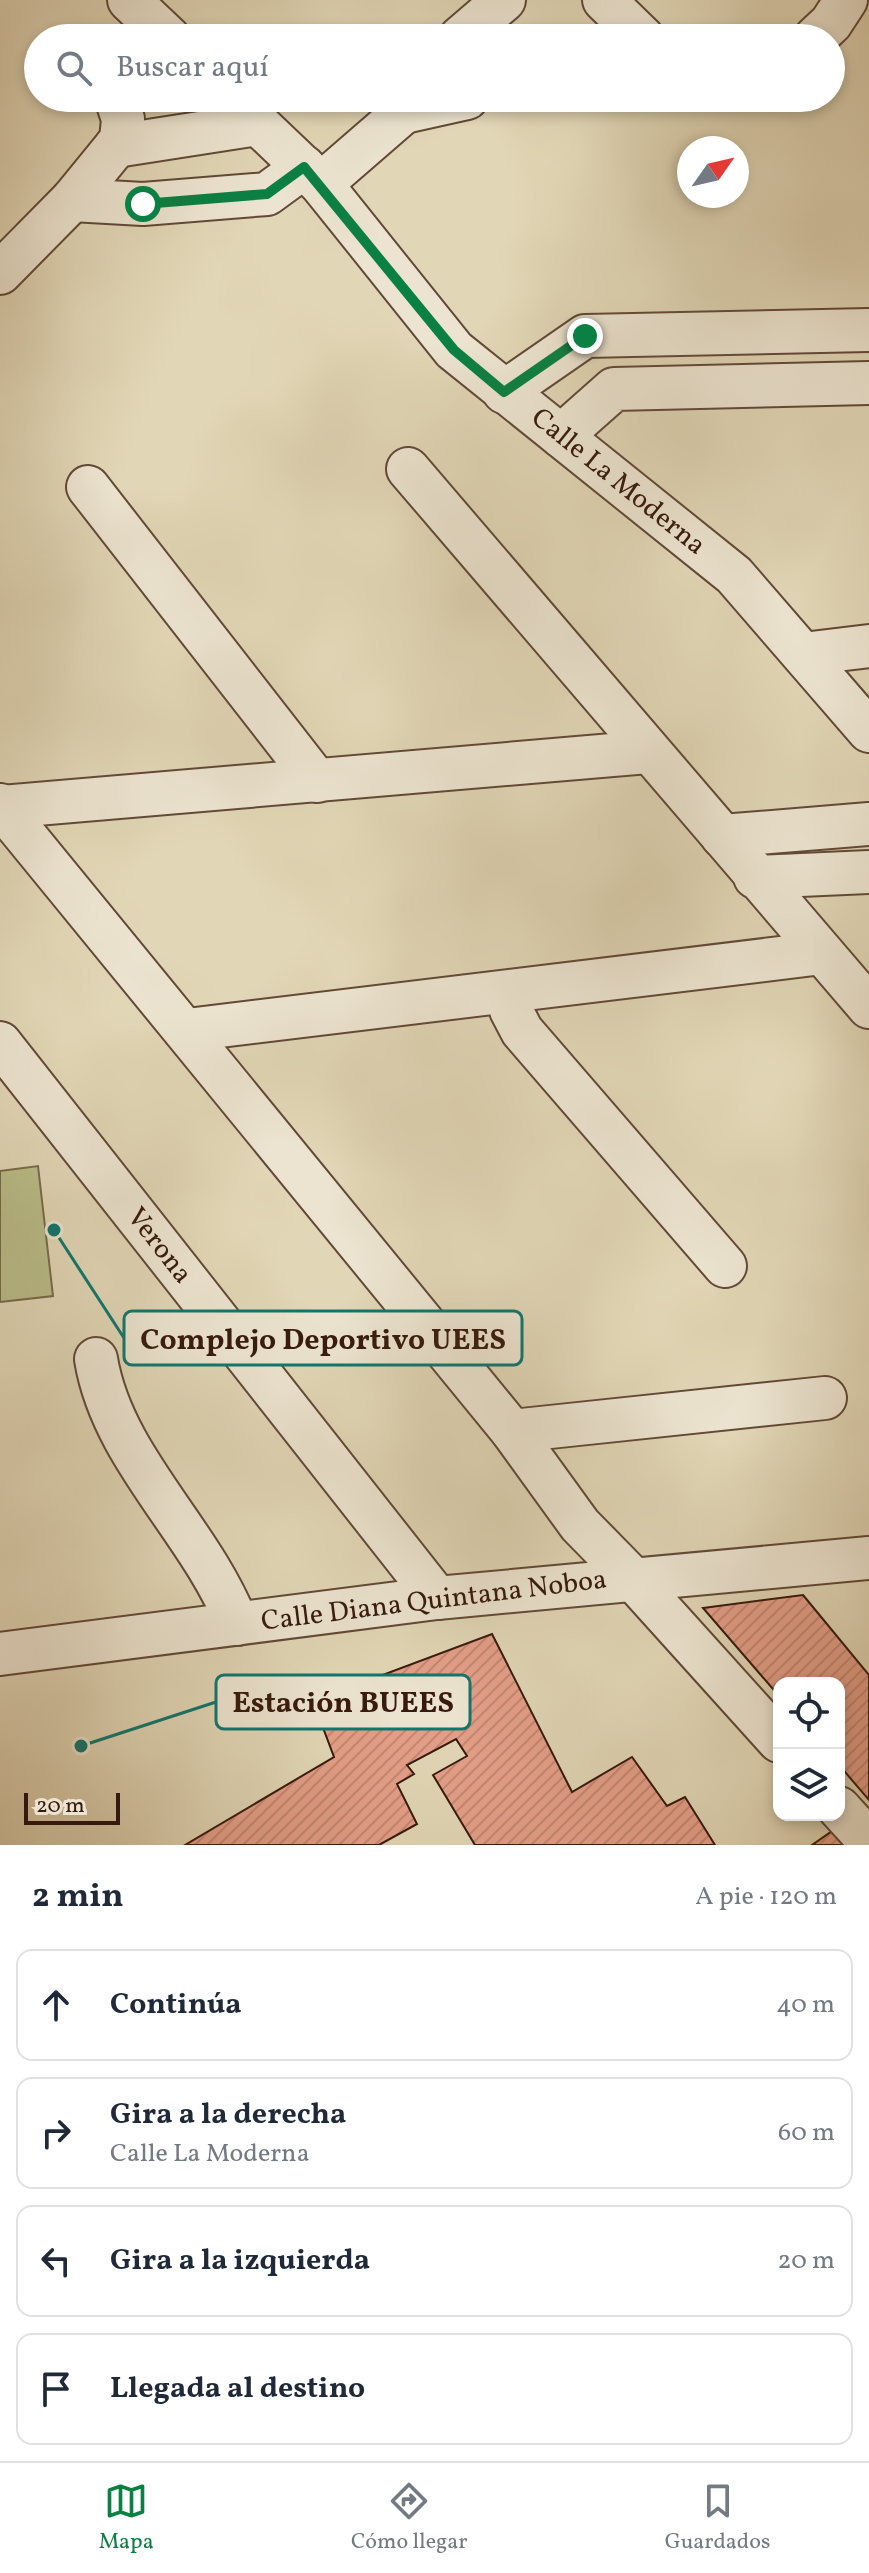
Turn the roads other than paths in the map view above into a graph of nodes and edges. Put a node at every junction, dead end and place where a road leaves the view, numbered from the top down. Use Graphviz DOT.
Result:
graph roads {
  1 [pos="129,0"];
  2 [pos="504,0"];
  3 [pos="604,0"];
  4 [pos="846,0"];
  5 [pos="154,24"];
  6 [pos="476,24"];
  7 [pos="629,24"];
  8 [pos="830,24"];
  9 [pos="119,112"];
  10 [pos="241,112"];
  11 [pos="246,112"];
  12 [pos="398,112"];
  13 [pos="131,143"];
  14 [pos="313,175"];
  15 [pos="72,200"];
  16 [pos="143,204"];
  17 [pos="0,273"];
  18 [pos="869,330"];
  19 [pos="702,336"];
  20 [pos="869,383"];
  21 [pos="702,386"];
  22 [pos="504,392"];
  23 [pos="561,436"];
  24 [pos="408,469"];
  25 [pos="88,487"];
  26 [pos="869,646"];
  27 [pos="803,654"];
  28 [pos="869,731"];
  29 [pos="648,752"];
  30 [pos="317,781"];
  31 [pos="1,806"];
  32 [pos="869,824"];
  33 [pos="722,836"];
  34 [pos="869,872"];
  35 [pos="755,877"];
  36 [pos="822,953"];
  37 [pos="507,992"];
  38 [pos="869,1007"];
  39 [pos="187,1030"];
  40 [pos="7,1063"];
  41 [pos="725,1266"];
  42 [pos="96,1359"];
  43 [pos="825,1398"];
  44 [pos="512,1431"];
  45 [pos="869,1558"];
  46 [pos="632,1578"];
  47 [pos="437,1598"];
  48 [pos="237,1624"];
  49 [pos="0,1654"];
  50 [pos="773,1734"];
  51 [pos="845,1815"];
  52 [pos="869,1841"];
  1 -- 5 [label="street"];
  2 -- 6 [label="street"];
  3 -- 7 [label="street"];
  4 -- 8 [label="street"];
  9 -- 13 [label="street"];
  10 -- 13 [label="street"];
  11 -- 14 [label="street, Calle La Moderna"];
  12 -- 14 [label="street"];
  13 -- 15 [label="street"];
  13 -- 16 [label="street"];
  14 -- 16 [label="street"];
  14 -- 22 [label="street, Calle La Moderna"];
  15 -- 16 [label="street"];
  15 -- 17 [label="street"];
  18 -- 19 [label="street"];
  19 -- 21 [label="street"];
  19 -- 22 [label="street"];
  20 -- 21 [label="street"];
  21 -- 23 [label="street"];
  22 -- 23 [label="street, Calle La Moderna"];
  23 -- 27 [label="street, Calle La Moderna"];
  24 -- 29 [label="street"];
  25 -- 30 [label="street"];
  26 -- 27 [label="street"];
  27 -- 28 [label="street, Calle La Moderna"];
  29 -- 30 [label="street"];
  29 -- 33 [label="street"];
  30 -- 31 [label="street"];
  31 -- 39 [label="street"];
  32 -- 33 [label="street"];
  33 -- 35 [label="street"];
  34 -- 35 [label="street"];
  35 -- 36 [label="street"];
  36 -- 37 [label="street"];
  36 -- 38 [label="street"];
  37 -- 39 [label="street"];
  37 -- 41 [label="street"];
  39 -- 44 [label="street"];
  40 -- 47 [label="street, Verona"];
  42 -- 48 [label="street"];
  43 -- 44 [label="street"];
  44 -- 46 [label="street"];
  45 -- 46 [label="street, Calle Diana Quintana Noboa"];
  46 -- 47 [label="street, Calle Diana Quintana Noboa"];
  46 -- 50 [label="street"];
  47 -- 48 [label="street, Calle Diana Quintana Noboa"];
  48 -- 49 [label="street, Calle Diana Quintana Noboa"];
  51 -- 52 [label="street"];
}
